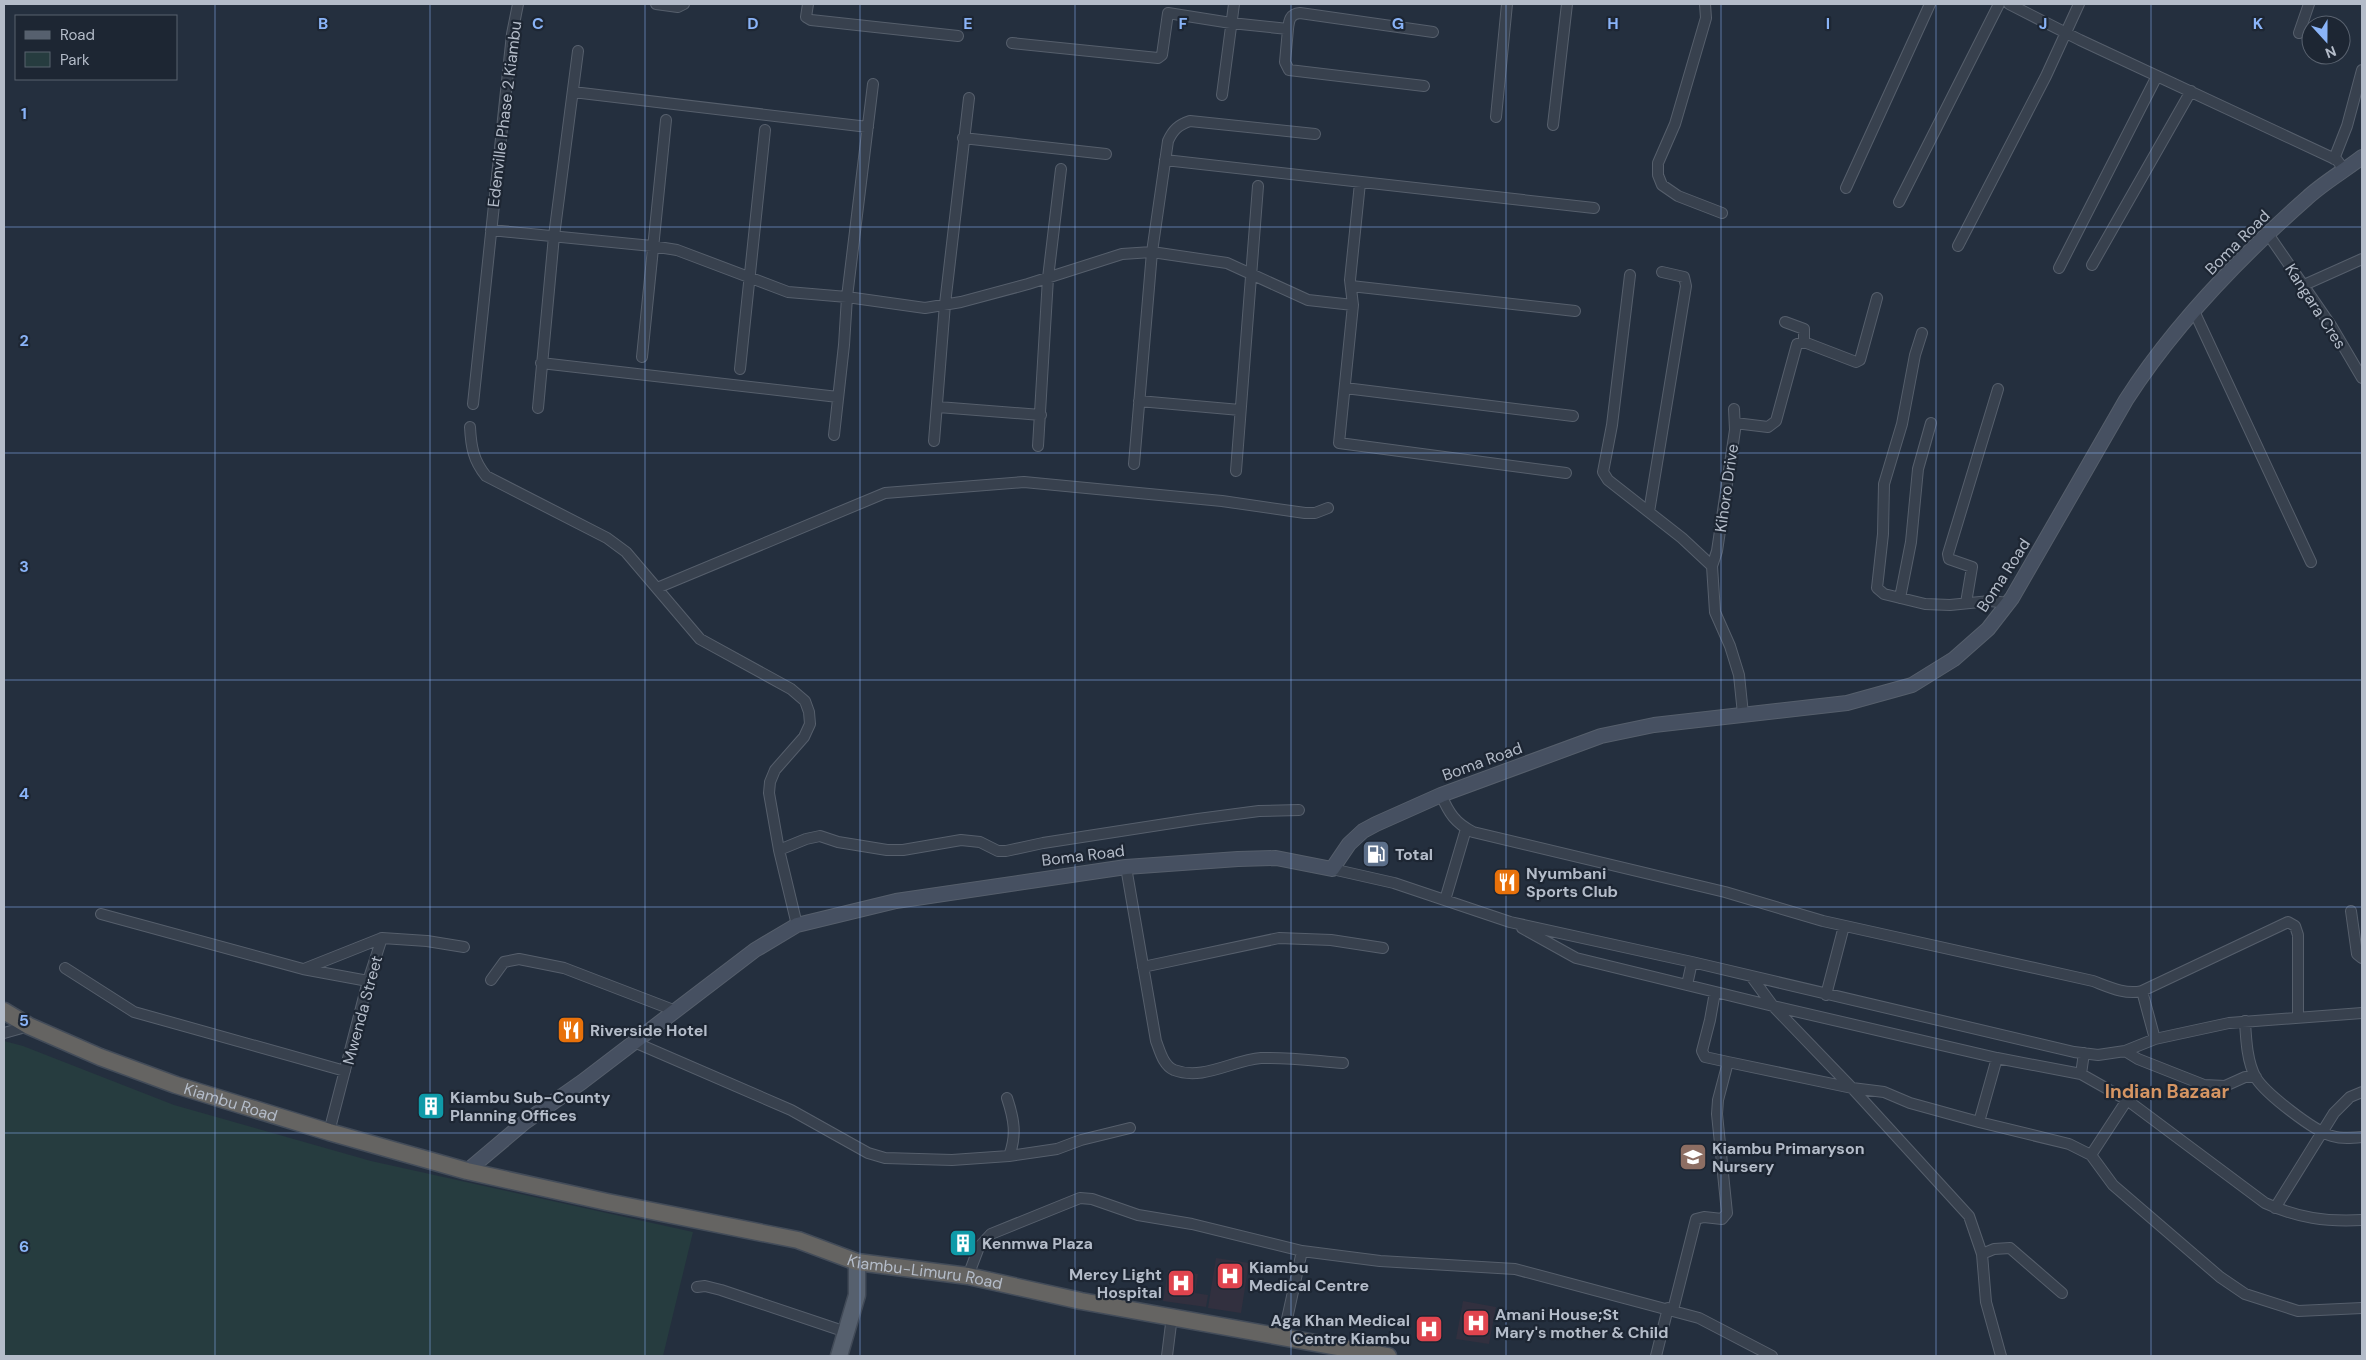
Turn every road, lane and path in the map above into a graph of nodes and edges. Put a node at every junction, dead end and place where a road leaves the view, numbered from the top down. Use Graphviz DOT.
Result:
graph roads {
  1 [pos="518,4"];
  2 [pos="656,4"];
  3 [pos="684,4"];
  4 [pos="808,4"];
  5 [pos="1234,4"];
  6 [pos="1507,4"];
  7 [pos="1567,4"];
  8 [pos="1705,4"];
  9 [pos="1930,4"];
  10 [pos="1999,4"];
  11 [pos="2009,4"];
  12 [pos="2079,4"];
  13 [pos="2309,4"];
  14 [pos="1168,9"];
  15 [pos="1231,24"];
  16 [pos="1288,29"];
  17 [pos="1434,32"];
  18 [pos="2066,33"];
  19 [pos="2299,33"];
  20 [pos="958,36"];
  21 [pos="1012,43"];
  22 [pos="578,51"];
  23 [pos="2362,70"];
  24 [pos="2158,76"];
  25 [pos="873,84"];
  26 [pos="1424,86"];
  27 [pos="2191,91"];
  28 [pos="573,92"];
  29 [pos="1222,95"];
  30 [pos="969,98"];
  31 [pos="1496,117"];
  32 [pos="666,120"];
  33 [pos="1553,125"];
  34 [pos="868,127"];
  35 [pos="765,130"];
  36 [pos="1315,134"];
  37 [pos="963,138"];
  38 [pos="1106,154"];
  39 [pos="2362,157"];
  40 [pos="2334,158"];
  41 [pos="1165,160"];
  42 [pos="1061,169"];
  43 [pos="2344,171"];
  44 [pos="1360,183"];
  45 [pos="1258,186"];
  46 [pos="1846,188"];
  47 [pos="1899,202"];
  48 [pos="1594,208"];
  49 [pos="1722,213"];
  50 [pos="491,227"];
  51 [pos="2268,234"];
  52 [pos="554,236"];
  53 [pos="652,246"];
  54 [pos="1958,246"];
  55 [pos="1152,252"];
  56 [pos="2362,259"];
  57 [pos="2092,265"];
  58 [pos="2059,268"];
  59 [pos="1662,272"];
  60 [pos="1252,273"];
  61 [pos="1630,275"];
  62 [pos="750,278"];
  63 [pos="1048,278"];
  64 [pos="2304,285"];
  65 [pos="1351,286"];
  66 [pos="847,297"];
  67 [pos="1877,298"];
  68 [pos="945,304"];
  69 [pos="1353,305"];
  70 [pos="1575,311"];
  71 [pos="2194,311"];
  72 [pos="1784,322"];
  73 [pos="1922,333"];
  74 [pos="1804,342"];
  75 [pos="642,357"];
  76 [pos="542,363"];
  77 [pos="740,369"];
  78 [pos="2362,378"];
  79 [pos="1345,388"];
  80 [pos="1998,389"];
  81 [pos="838,396"];
  82 [pos="1139,402"];
  83 [pos="473,404"];
  84 [pos="938,407"];
  85 [pos="538,408"];
  86 [pos="1734,409"];
  87 [pos="1240,410"];
  88 [pos="1041,415"];
  89 [pos="1573,416"];
  90 [pos="1734,422"];
  91 [pos="1931,422"];
  92 [pos="470,427"];
  93 [pos="834,435"];
  94 [pos="934,441"];
  95 [pos="1038,446"];
  96 [pos="1134,464"];
  97 [pos="1236,471"];
  98 [pos="1566,473"];
  99 [pos="1328,508"];
  100 [pos="1649,512"];
  101 [pos="2311,562"];
  102 [pos="1712,566"];
  103 [pos="657,588"];
  104 [pos="1900,598"];
  105 [pos="1966,603"];
  106 [pos="2009,603"];
  107 [pos="1743,714"];
  108 [pos="1441,795"];
  109 [pos="1299,810"];
  110 [pos="1466,829"];
  111 [pos="778,850"];
  112 [pos="1126,867"];
  113 [pos="1332,869"];
  114 [pos="1444,900"];
  115 [pos="2351,911"];
  116 [pos="101,914"];
  117 [pos="1510,922"];
  118 [pos="797,925"];
  119 [pos="1844,926"];
  120 [pos="382,938"];
  121 [pos="464,947"];
  122 [pos="1383,948"];
  123 [pos="2362,958"];
  124 [pos="1692,962"];
  125 [pos="1143,967"];
  126 [pos="65,968"];
  127 [pos="303,969"];
  128 [pos="1751,976"];
  129 [pos="491,980"];
  130 [pos="368,981"];
  131 [pos="1687,985"];
  132 [pos="2142,991"];
  133 [pos="1715,992"];
  134 [pos="1826,994"];
  135 [pos="1773,1006"];
  136 [pos="4,1011"];
  137 [pos="676,1011"];
  138 [pos="2362,1012"];
  139 [pos="2298,1016"];
  140 [pos="2245,1021"];
  141 [pos="29,1026"];
  142 [pos="4,1033"];
  143 [pos="2155,1039"];
  144 [pos="634,1042"];
  145 [pos="2125,1051"];
  146 [pos="2084,1053"];
  147 [pos="1996,1058"];
  148 [pos="1728,1062"];
  149 [pos="1343,1063"];
  150 [pos="345,1071"];
  151 [pos="2081,1074"];
  152 [pos="2256,1077"];
  153 [pos="1852,1088"];
  154 [pos="2362,1092"];
  155 [pos="1007,1098"];
  156 [pos="2127,1100"];
  157 [pos="1980,1122"];
  158 [pos="1130,1128"];
  159 [pos="329,1132"];
  160 [pos="2323,1132"];
  161 [pos="2362,1137"];
  162 [pos="2091,1155"];
  163 [pos="1009,1156"];
  164 [pos="467,1171"];
  165 [pos="2275,1208"];
  166 [pos="2362,1220"];
  167 [pos="1302,1251"];
  168 [pos="1982,1254"];
  169 [pos="857,1262"];
  170 [pos="968,1276"];
  171 [pos="697,1287"];
  172 [pos="2062,1293"];
  173 [pos="2362,1308"];
  174 [pos="1670,1309"];
  175 [pos="1172,1316"];
  176 [pos="846,1332"];
  177 [pos="1282,1337"];
  178 [pos="839,1356"];
  179 [pos="1166,1356"];
  180 [pos="1388,1356"];
  181 [pos="1656,1356"];
  182 [pos="1772,1356"];
  183 [pos="2001,1356"];
  1 -- 50 [label="street, Edenville Phase 2 Kiambu"];
  2 -- 3 [label="street"];
  4 -- 20 [label="street"];
  5 -- 15 [label="street"];
  6 -- 31 [label="street"];
  7 -- 33 [label="street"];
  8 -- 49 [label="street"];
  9 -- 46 [label="street"];
  10 -- 47 [label="street"];
  11 -- 18 [label="street"];
  12 -- 18 [label="street"];
  13 -- 19 [label="street"];
  14 -- 15 [label="street"];
  14 -- 21 [label="street"];
  15 -- 16 [label="street"];
  15 -- 29 [label="street"];
  16 -- 17 [label="street"];
  16 -- 26 [label="street"];
  18 -- 24 [label="street"];
  18 -- 54 [label="street"];
  22 -- 28 [label="street"];
  23 -- 40 [label="street"];
  24 -- 27 [label="street"];
  24 -- 58 [label="street"];
  25 -- 34 [label="street"];
  27 -- 40 [label="street"];
  27 -- 57 [label="street"];
  28 -- 34 [label="street"];
  28 -- 52 [label="street"];
  30 -- 37 [label="street"];
  32 -- 53 [label="street"];
  34 -- 66 [label="street"];
  35 -- 62 [label="street"];
  36 -- 41 [label="street"];
  37 -- 38 [label="street"];
  37 -- 68 [label="street"];
  39 -- 43 [label="main road, Boma Road"];
  40 -- 43 [label="street"];
  41 -- 44 [label="street"];
  41 -- 55 [label="street"];
  42 -- 63 [label="street"];
  43 -- 51 [label="main road, Boma Road"];
  44 -- 48 [label="street"];
  44 -- 65 [label="street"];
  45 -- 60 [label="street"];
  50 -- 52 [label="street"];
  50 -- 83 [label="street, Edenville Phase 2 Kiambu"];
  51 -- 64 [label="street, Kangara Cres"];
  51 -- 71 [label="main road, Boma Road"];
  52 -- 53 [label="street"];
  52 -- 76 [label="street"];
  53 -- 62 [label="street"];
  53 -- 75 [label="street"];
  55 -- 60 [label="street"];
  55 -- 63 [label="street"];
  55 -- 82 [label="street"];
  56 -- 64 [label="street"];
  59 -- 100 [label="street"];
  60 -- 69 [label="street"];
  60 -- 87 [label="street"];
  61 -- 100 [label="street"];
  62 -- 66 [label="street"];
  62 -- 77 [label="street"];
  63 -- 68 [label="street"];
  63 -- 88 [label="street"];
  64 -- 78 [label="street, Kangara Cres"];
  65 -- 69 [label="street"];
  65 -- 70 [label="street"];
  66 -- 68 [label="street"];
  66 -- 81 [label="street"];
  67 -- 74 [label="street"];
  68 -- 84 [label="street"];
  69 -- 79 [label="street"];
  71 -- 101 [label="street"];
  71 -- 106 [label="main road, Boma Road"];
  72 -- 74 [label="street"];
  73 -- 104 [label="street"];
  74 -- 90 [label="street"];
  76 -- 81 [label="street"];
  76 -- 85 [label="street"];
  79 -- 89 [label="street"];
  79 -- 98 [label="street"];
  80 -- 105 [label="street"];
  81 -- 93 [label="street"];
  82 -- 87 [label="street"];
  82 -- 96 [label="street"];
  84 -- 88 [label="street"];
  84 -- 94 [label="street"];
  86 -- 90 [label="street, Kihoro Drive"];
  87 -- 97 [label="street"];
  88 -- 95 [label="street"];
  90 -- 102 [label="street, Kihoro Drive"];
  91 -- 104 [label="street"];
  92 -- 103 [label="street"];
  99 -- 103 [label="street"];
  100 -- 102 [label="street"];
  102 -- 107 [label="street, Kihoro Drive"];
  103 -- 111 [label="street"];
  104 -- 105 [label="street"];
  105 -- 106 [label="street"];
  106 -- 107 [label="main road, Boma Road"];
  107 -- 108 [label="main road, Boma Road"];
  108 -- 110 [label="street"];
  108 -- 113 [label="main road, Boma Road"];
  109 -- 111 [label="street"];
  110 -- 114 [label="street"];
  110 -- 119 [label="street"];
  111 -- 118 [label="street"];
  112 -- 113 [label="main road, Boma Road"];
  112 -- 118 [label="main road, Boma Road"];
  112 -- 125 [label="street"];
  113 -- 114 [label="street"];
  114 -- 117 [label="street"];
  115 -- 123 [label="street"];
  116 -- 127 [label="street"];
  117 -- 124 [label="street"];
  117 -- 131 [label="street"];
  118 -- 137 [label="main road, Boma Road"];
  119 -- 132 [label="street"];
  119 -- 134 [label="street"];
  120 -- 121 [label="street, Mwenda Street"];
  120 -- 127 [label="street"];
  120 -- 130 [label="street, Mwenda Street"];
  122 -- 125 [label="street"];
  124 -- 128 [label="street"];
  124 -- 131 [label="street"];
  125 -- 149 [label="street"];
  126 -- 150 [label="street"];
  127 -- 130 [label="street"];
  128 -- 134 [label="street"];
  128 -- 135 [label="street"];
  129 -- 137 [label="street"];
  130 -- 150 [label="street, Mwenda Street"];
  131 -- 133 [label="street"];
  132 -- 139 [label="street"];
  132 -- 143 [label="street"];
  133 -- 135 [label="street"];
  133 -- 148 [label="street"];
  134 -- 146 [label="street"];
  135 -- 147 [label="street"];
  135 -- 153 [label="street"];
  136 -- 141 [label="highway, Kiambu Road"];
  137 -- 144 [label="main road, Boma Road"];
  138 -- 139 [label="street"];
  139 -- 140 [label="street"];
  140 -- 143 [label="street"];
  140 -- 152 [label="street"];
  141 -- 142 [label="street"];
  141 -- 159 [label="highway, Kiambu Road"];
  143 -- 145 [label="street"];
  144 -- 163 [label="street"];
  144 -- 164 [label="main road, Boma Road"];
  145 -- 146 [label="street"];
  145 -- 152 [label="street"];
  146 -- 151 [label="street"];
  147 -- 151 [label="street"];
  147 -- 157 [label="street"];
  148 -- 153 [label="street"];
  148 -- 174 [label="street"];
  150 -- 159 [label="street, Mwenda Street"];
  151 -- 156 [label="street"];
  152 -- 160 [label="street"];
  153 -- 157 [label="street"];
  153 -- 168 [label="street"];
  154 -- 160 [label="street"];
  155 -- 163 [label="street"];
  156 -- 162 [label="street"];
  156 -- 165 [label="street"];
  157 -- 162 [label="street"];
  158 -- 163 [label="street"];
  159 -- 164 [label="highway, Kiambu Road"];
  160 -- 161 [label="street"];
  160 -- 165 [label="street"];
  162 -- 173 [label="street"];
  164 -- 169 [label="highway, Kiambu-Limuru Road"];
  165 -- 166 [label="street"];
  167 -- 170 [label="street"];
  167 -- 174 [label="street"];
  167 -- 177 [label="street"];
  168 -- 172 [label="street"];
  168 -- 183 [label="street"];
  169 -- 170 [label="highway, Kiambu-Limuru Road"];
  169 -- 176 [label="main road"];
  170 -- 175 [label="highway, Kiambu-Limuru Road"];
  171 -- 176 [label="street"];
  174 -- 181 [label="street"];
  174 -- 182 [label="street"];
  175 -- 177 [label="highway, Kiambu-Limuru Road"];
  175 -- 179 [label="street"];
  176 -- 178 [label="main road"];
  177 -- 180 [label="highway, Kiambu-Limuru Road"];
}
